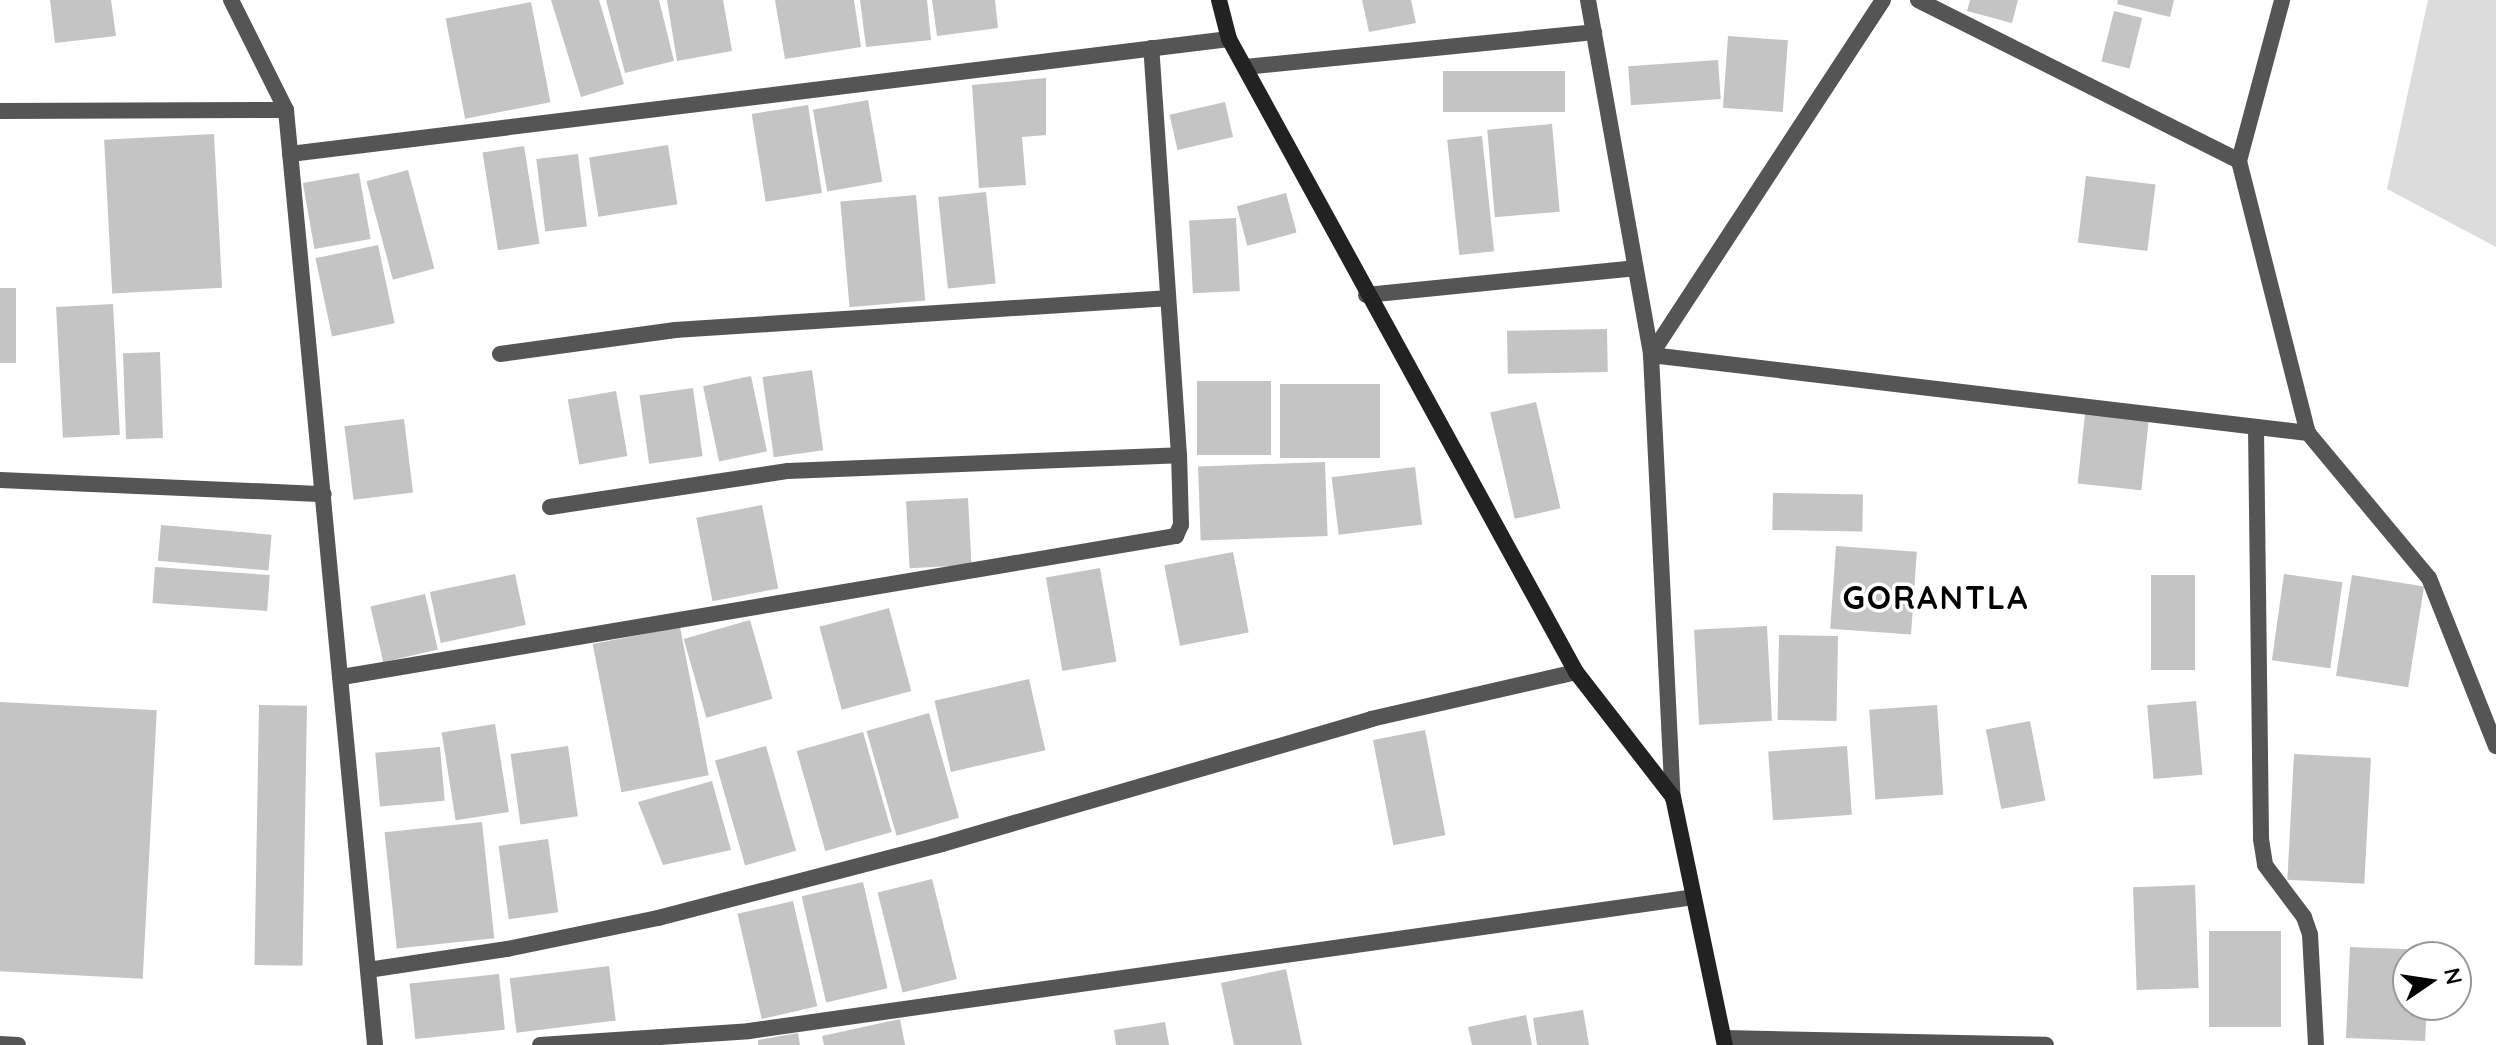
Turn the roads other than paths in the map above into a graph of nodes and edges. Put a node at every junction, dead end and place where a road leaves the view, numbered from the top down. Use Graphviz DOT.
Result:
graph roads {
  1 [pos="231,0"];
  2 [pos="1219,0"];
  3 [pos="1588,0"];
  4 [pos="1883,0"];
  5 [pos="1918,0"];
  6 [pos="2282,0"];
  7 [pos="1594,32"];
  8 [pos="1229,39"];
  9 [pos="1151,48"];
  10 [pos="1245,67"];
  11 [pos="286,110"];
  12 [pos="0,111"];
  13 [pos="290,154"];
  14 [pos="2239,161"];
  15 [pos="1635,268"];
  16 [pos="1366,295"];
  17 [pos="1166,298"];
  18 [pos="500,354"];
  19 [pos="1651,355"];
  20 [pos="2256,427"];
  21 [pos="2308,433"];
  22 [pos="1179,455"];
  23 [pos="0,480"];
  24 [pos="324,494"];
  25 [pos="550,507"];
  26 [pos="1576,672"];
  27 [pos="342,677"];
  28 [pos="2496,746"];
  29 [pos="1673,797"];
  30 [pos="1694,897"];
  31 [pos="368,970"];
  32 [pos="1724,1041"];
  33 [pos="0,1044"];
  34 [pos="18,1045"];
  35 [pos="375,1045"];
  36 [pos="540,1045"];
  37 [pos="2046,1045"];
  38 [pos="2316,1045"];
  1 -- 11 [label="street"];
  2 -- 8 [label="street"];
  3 -- 7 [label="street"];
  4 -- 19 [label="street"];
  5 -- 14 [label="street"];
  6 -- 14 [label="street"];
  7 -- 10 [label="street"];
  7 -- 15 [label="street"];
  8 -- 9 [label="street"];
  8 -- 10 [label="street"];
  9 -- 13 [label="street"];
  9 -- 17 [label="street"];
  10 -- 16 [label="street"];
  11 -- 12 [label="street"];
  11 -- 13 [label="street"];
  13 -- 24 [label="street"];
  14 -- 21 [label="street"];
  15 -- 16 [label="street"];
  15 -- 19 [label="street"];
  16 -- 26 [label="street"];
  17 -- 18 [label="street"];
  17 -- 22 [label="street"];
  19 -- 20 [label="street"];
  19 -- 29 [label="street"];
  20 -- 21 [label="street"];
  20 -- 38 [label="street"];
  21 -- 28 [label="street"];
  22 -- 25 [label="street"];
  22 -- 27 [label="street"];
  23 -- 24 [label="street"];
  24 -- 27 [label="street"];
  26 -- 29 [label="street"];
  26 -- 31 [label="street"];
  27 -- 31 [label="street"];
  29 -- 30 [label="street"];
  30 -- 32 [label="street"];
  30 -- 36 [label="street"];
  31 -- 35 [label="street"];
  32 -- 37 [label="street"];
  33 -- 34 [label="street"];
}
